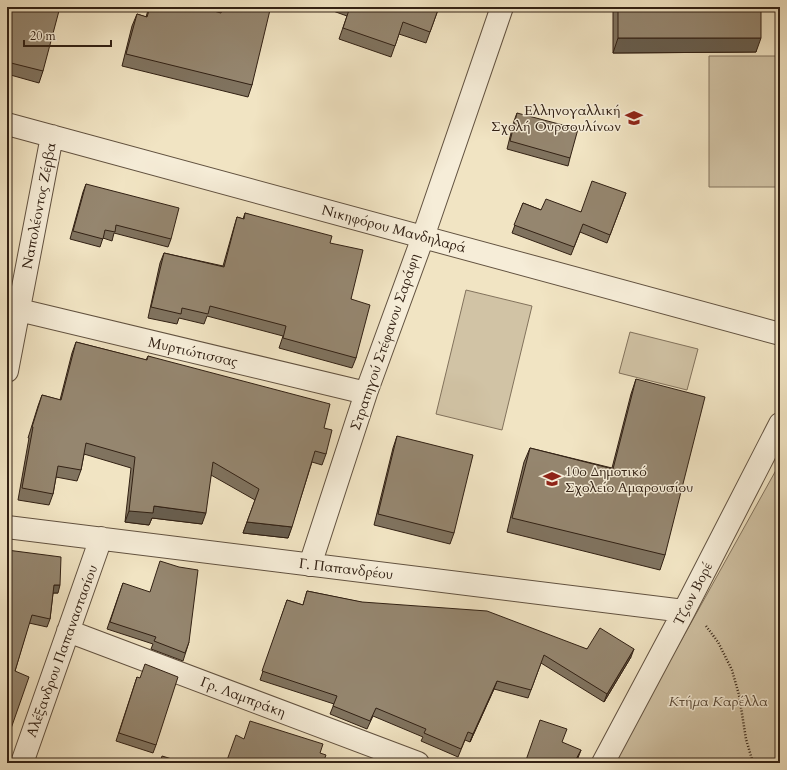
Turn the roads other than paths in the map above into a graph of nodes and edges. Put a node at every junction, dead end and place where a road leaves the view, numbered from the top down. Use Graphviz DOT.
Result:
graph roads {
  1 [pos="502,7"];
  2 [pos="7,124"];
  3 [pos="52,136"];
  4 [pos="423,236"];
  5 [pos="19,310"];
  6 [pos="780,334"];
  7 [pos="7,371"];
  8 [pos="366,393"];
  9 [pos="780,424"];
  10 [pos="7,527"];
  11 [pos="101,538"];
  12 [pos="310,565"];
  13 [pos="684,611"];
  14 [pos="68,631"];
  15 [pos="22,763"];
  16 [pos="418,763"];
  17 [pos="603,763"];
  1 -- 4 [label="street, Στρατηγού Στέφανου Σαράφη"];
  2 -- 3 [label="street, Νικηφόρου Μανδηλαρά"];
  3 -- 4 [label="street, Νικηφόρου Μανδηλαρά"];
  3 -- 5 [label="street, Ναπολέοντος Ζέρβα"];
  4 -- 6 [label="street, Νικηφόρου Μανδηλαρά"];
  4 -- 8 [label="street, Στρατηγού Στέφανου Σαράφη"];
  5 -- 7 [label="street, Ναπολέοντος Ζέρβα"];
  5 -- 8 [label="street, Μυρτιώτισσας"];
  8 -- 12 [label="street, Στρατηγού Στέφανου Σαράφη"];
  9 -- 13 [label="street, Τζων Βορέ"];
  10 -- 11 [label="street, Γ. Παπανδρέου"];
  11 -- 12 [label="street, Γ. Παπανδρέου"];
  11 -- 14 [label="street, Αλέξανδρου Παπαναστασίου"];
  12 -- 13 [label="street, Γ. Παπανδρέου"];
  13 -- 17 [label="street, Τζων Βορέ"];
  14 -- 15 [label="street, Αλέξανδρου Παπαναστασίου"];
  14 -- 16 [label="street, Γρ. Λαμπράκη"];
}
